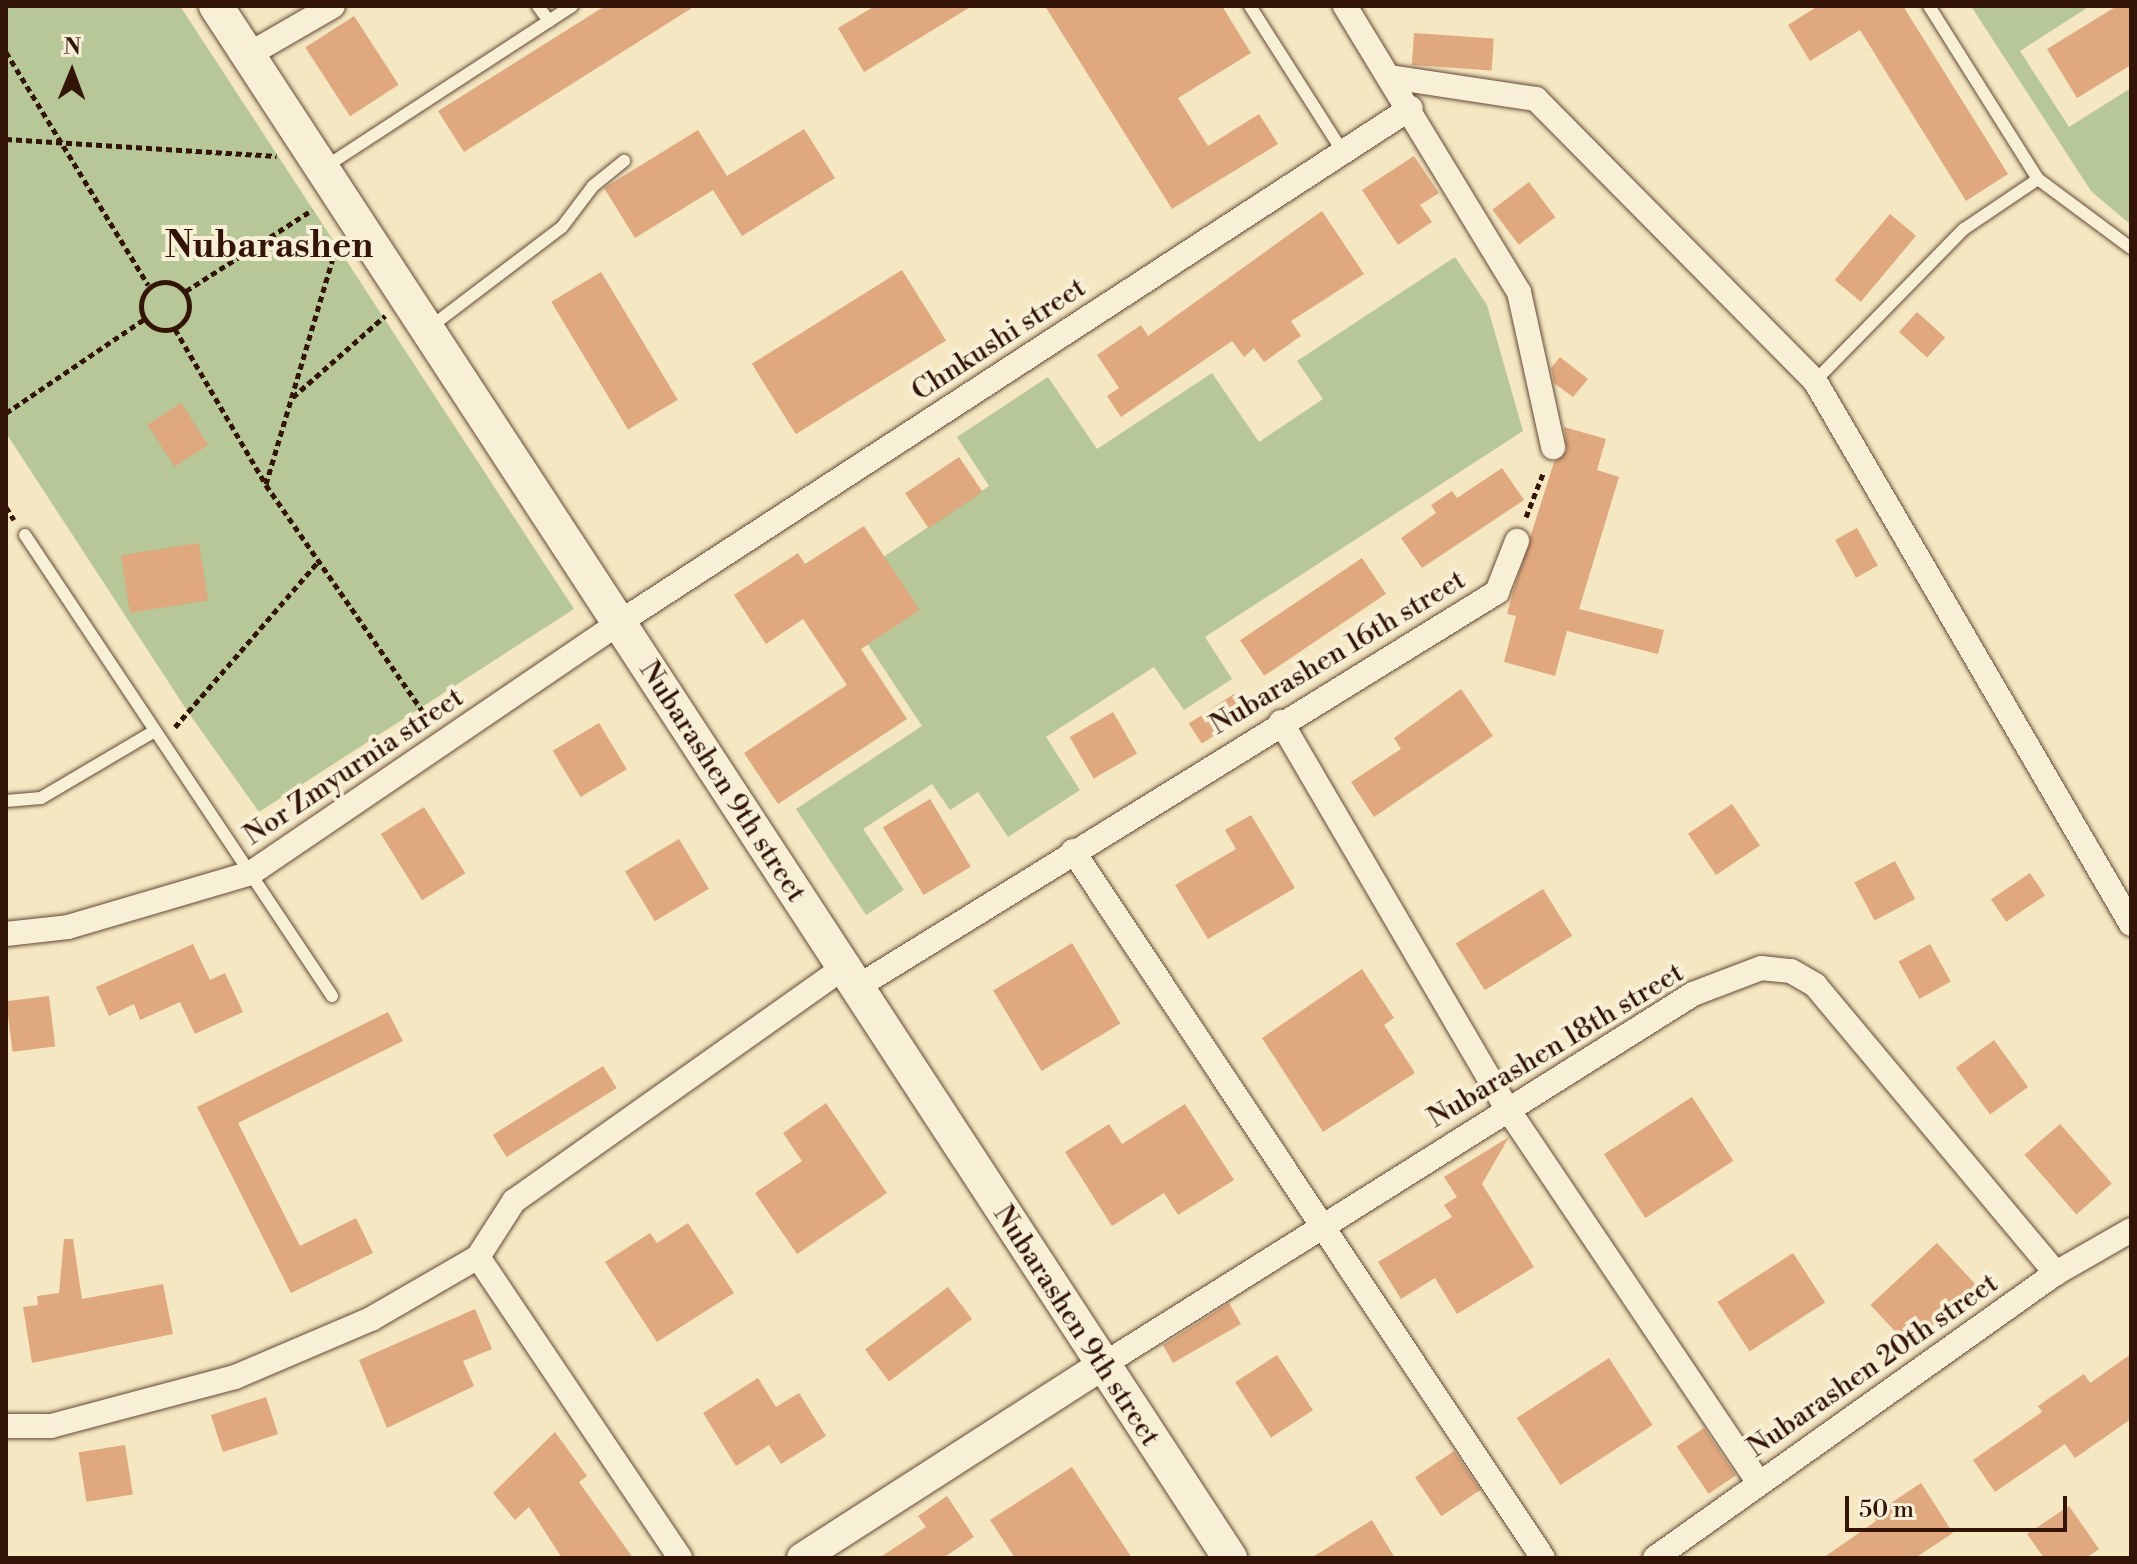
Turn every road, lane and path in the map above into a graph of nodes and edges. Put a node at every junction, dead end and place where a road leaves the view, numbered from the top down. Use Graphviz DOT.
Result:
graph roads {
  1 [pos="216,6"];
  2 [pos="333,6"];
  3 [pos="538,6"];
  4 [pos="572,6"];
  5 [pos="1250,6"];
  6 [pos="1345,6"];
  7 [pos="1929,6"];
  8 [pos="549,21"];
  9 [pos="6,52"];
  10 [pos="248,55"];
  11 [pos="1390,77"];
  12 [pos="1411,108"];
  13 [pos="6,139"];
  14 [pos="66,146"];
  15 [pos="1343,152"];
  16 [pos="624,161"];
  17 [pos="318,172"];
  18 [pos="2038,179"];
  19 [pos="341,232"];
  20 [pos="2131,248"];
  21 [pos="148,285"];
  22 [pos="186,291"];
  23 [pos="391,310"];
  24 [pos="143,320"];
  25 [pos="429,328"];
  26 [pos="175,329"];
  27 [pos="1815,381"];
  28 [pos="292,398"];
  29 [pos="6,413"];
  30 [pos="1553,447"];
  31 [pos="266,485"];
  32 [pos="25,535"];
  33 [pos="1517,541"];
  34 [pos="317,563"];
  35 [pos="620,622"];
  36 [pos="1281,722"];
  37 [pos="155,735"];
  38 [pos="445,742"];
  39 [pos="6,801"];
  40 [pos="1073,851"];
  41 [pos="251,873"];
  42 [pos="2131,924"];
  43 [pos="6,934"];
  44 [pos="848,979"];
  45 [pos="332,996"];
  46 [pos="1507,1108"];
  47 [pos="1323,1228"];
  48 [pos="2131,1230"];
  49 [pos="478,1257"];
  50 [pos="2056,1273"];
  51 [pos="1101,1366"];
  52 [pos="6,1426"];
  53 [pos="1759,1483"];
  54 [pos="680,1558"];
  55 [pos="802,1558"];
  56 [pos="1230,1558"];
  57 [pos="1543,1558"];
  58 [pos="1655,1558"];
  1 -- 10 [label="main road, Nubarashen 9th street"];
  2 -- 10 [label="street"];
  3 -- 8 [label="lane"];
  4 -- 8 [label="lane"];
  5 -- 15 [label="lane"];
  6 -- 11 [label="street"];
  7 -- 18 [label="lane"];
  8 -- 17 [label="lane"];
  9 -- 14 [label="path"];
  10 -- 17 [label="main road, Nubarashen 9th street"];
  11 -- 12 [label="street"];
  11 -- 27 [label="street"];
  12 -- 15 [label="street, Chnkushi street"];
  12 -- 30 [label="street"];
  13 -- 14 [label="path"];
  14 -- 17 [label="path"];
  14 -- 21 [label="path"];
  15 -- 35 [label="street, Chnkushi street"];
  16 -- 25 [label="lane"];
  17 -- 22 [label="path"];
  17 -- 25 [label="main road, Nubarashen 9th street"];
  18 -- 20 [label="lane"];
  18 -- 27 [label="lane"];
  19 -- 28 [label="path"];
  21 -- 22 [label="path"];
  21 -- 24 [label="path"];
  22 -- 26 [label="path"];
  23 -- 28 [label="path"];
  24 -- 26 [label="path"];
  24 -- 29 [label="path"];
  25 -- 35 [label="main road, Nubarashen 9th street"];
  26 -- 31 [label="path"];
  27 -- 42 [label="street"];
  28 -- 31 [label="path"];
  30 -- 33 [label="path"];
  31 -- 34 [label="path"];
  32 -- 37 [label="lane"];
  33 -- 36 [label="street, Nubarashen 16th street"];
  34 -- 37 [label="path"];
  34 -- 38 [label="path"];
  35 -- 38 [label="street, Nor Zmyurnia street"];
  35 -- 44 [label="main road, Nubarashen 9th street"];
  36 -- 40 [label="street, Nubarashen 16th street"];
  36 -- 46 [label="street"];
  37 -- 39 [label="lane"];
  37 -- 41 [label="lane"];
  38 -- 41 [label="street, Nor Zmyurnia street"];
  40 -- 44 [label="street, Nubarashen 16th street"];
  40 -- 47 [label="street"];
  41 -- 43 [label="street, Nor Zmyurnia street"];
  41 -- 45 [label="lane"];
  44 -- 49 [label="street, Nubarashen 16th street"];
  44 -- 51 [label="main road, Nubarashen 9th street"];
  46 -- 47 [label="street, Nubarashen 18th street"];
  46 -- 50 [label="street, Nubarashen 18th street"];
  46 -- 53 [label="street"];
  47 -- 51 [label="street, Nubarashen 18th street"];
  47 -- 57 [label="street"];
  48 -- 50 [label="street, Nubarashen 20th street"];
  49 -- 52 [label="street"];
  49 -- 54 [label="street"];
  50 -- 53 [label="street, Nubarashen 20th street"];
  51 -- 55 [label="street"];
  51 -- 56 [label="main road, Nubarashen 9th street"];
  53 -- 58 [label="street, Nubarashen 20th street"];
}
